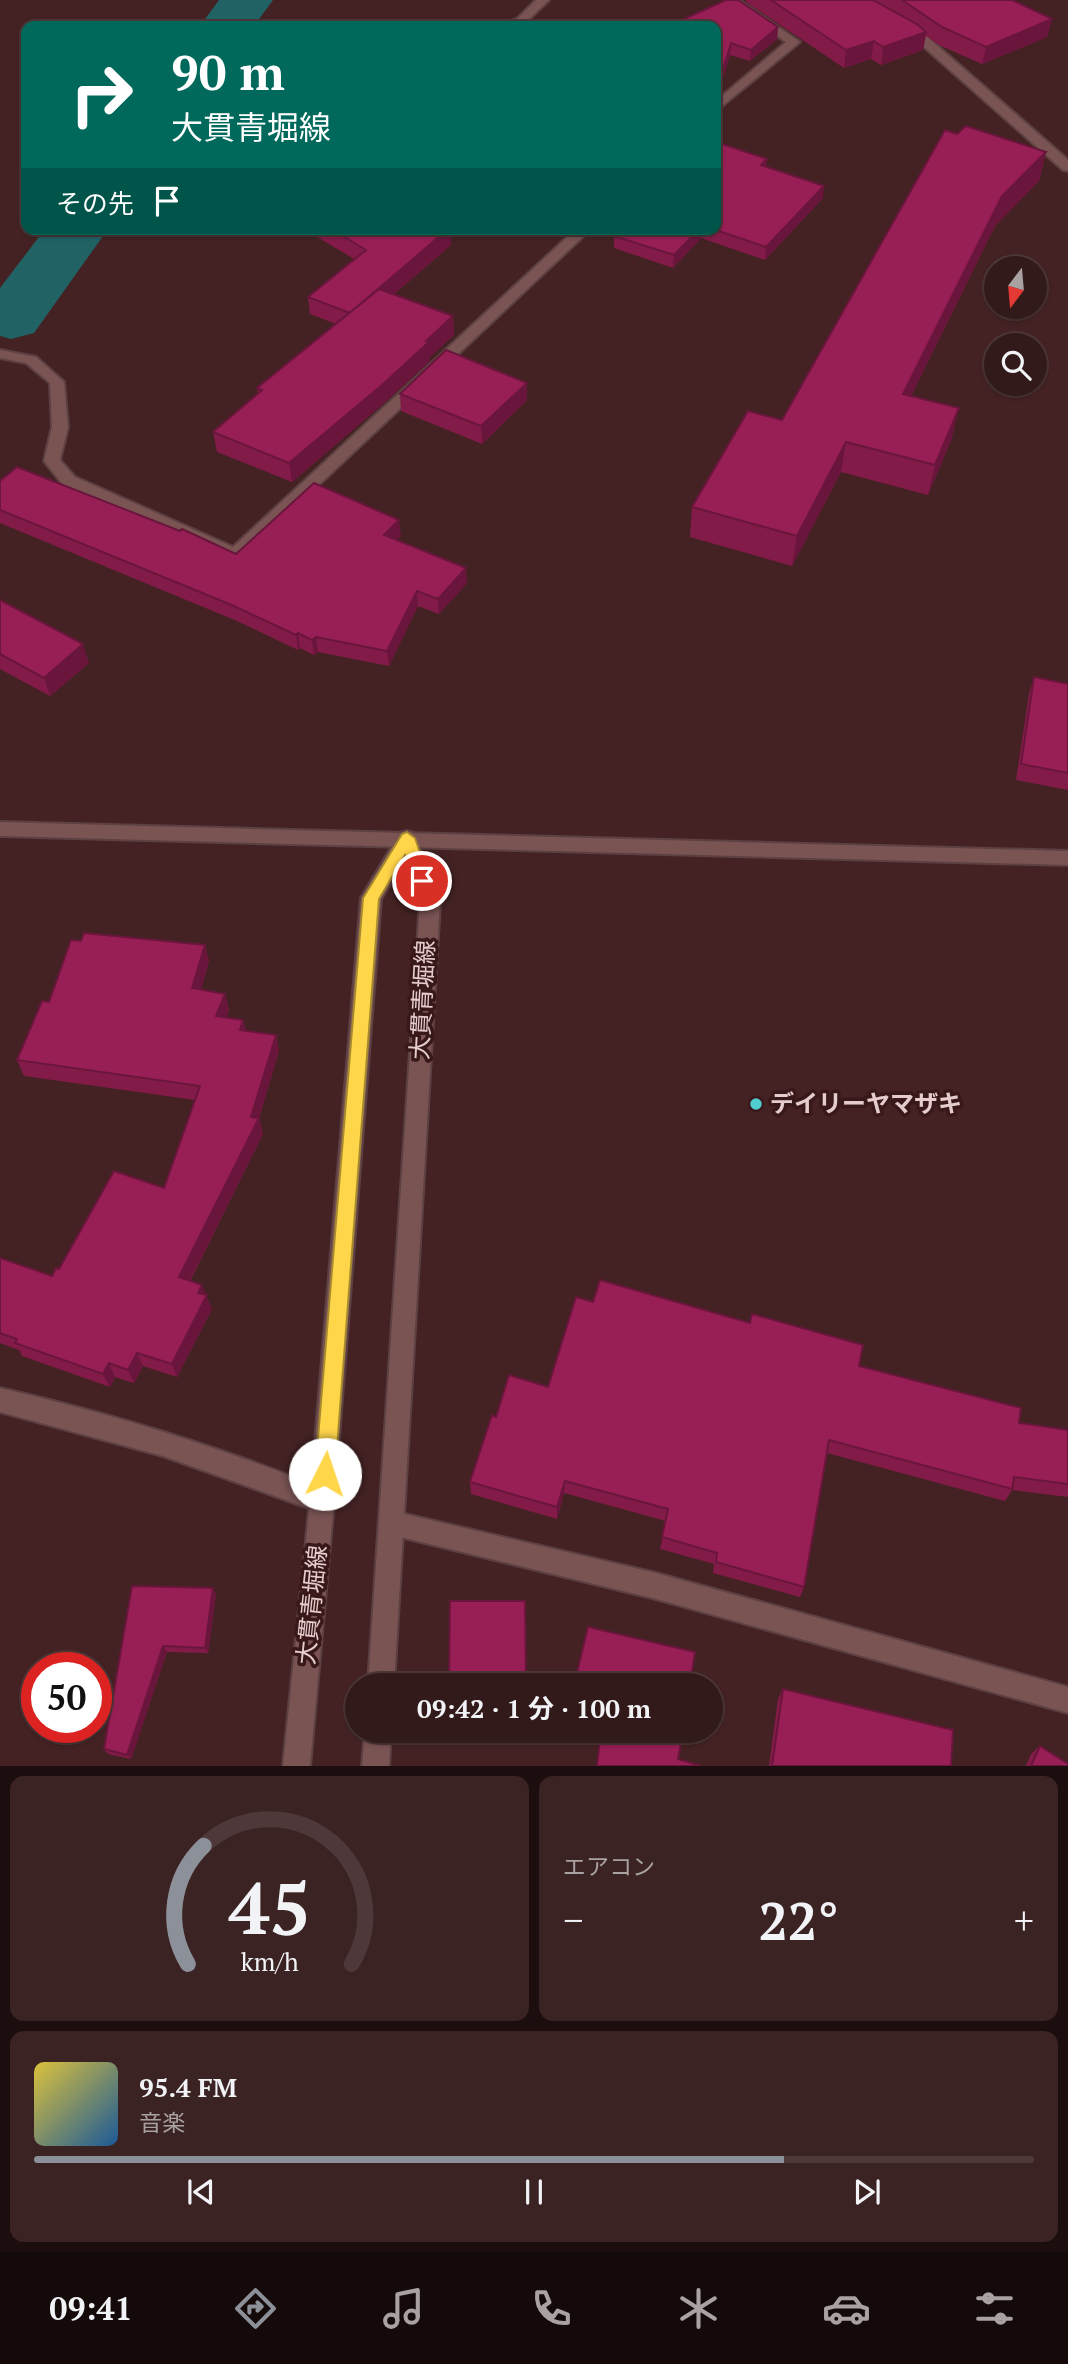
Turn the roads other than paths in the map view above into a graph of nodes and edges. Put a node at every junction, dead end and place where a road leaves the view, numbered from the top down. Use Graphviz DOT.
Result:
graph roads {
  1 [pos="543,0"];
  2 [pos="731,0"];
  3 [pos="886,19"];
  4 [pos="521,21"];
  5 [pos="721,103"];
  6 [pos="1068,167"];
  7 [pos="578,235"];
  8 [pos="0,354"];
  9 [pos="0,829"];
  10 [pos="407,838"];
  11 [pos="1068,858"];
  12 [pos="0,1400"];
  13 [pos="322,1501"];
  14 [pos="392,1523"];
  15 [pos="382,1673"];
  16 [pos="1068,1700"];
  17 [pos="376,1743"];
  18 [pos="296,1766"];
  19 [pos="375,1766"];
  1 -- 4 [label="street"];
  2 -- 5 [label="street"];
  3 -- 6 [label="street"];
  7 -- 8 [label="street"];
  9 -- 10 [label="street"];
  10 -- 11 [label="street"];
  10 -- 13 [label="street, 大貫青堀線"];
  10 -- 14 [label="street, 大貫青堀線"];
  12 -- 13 [label="street"];
  13 -- 18 [label="street, 大貫青堀線"];
  14 -- 15 [label="street, 大貫青堀線"];
  14 -- 16 [label="street"];
  17 -- 19 [label="street"];
}
